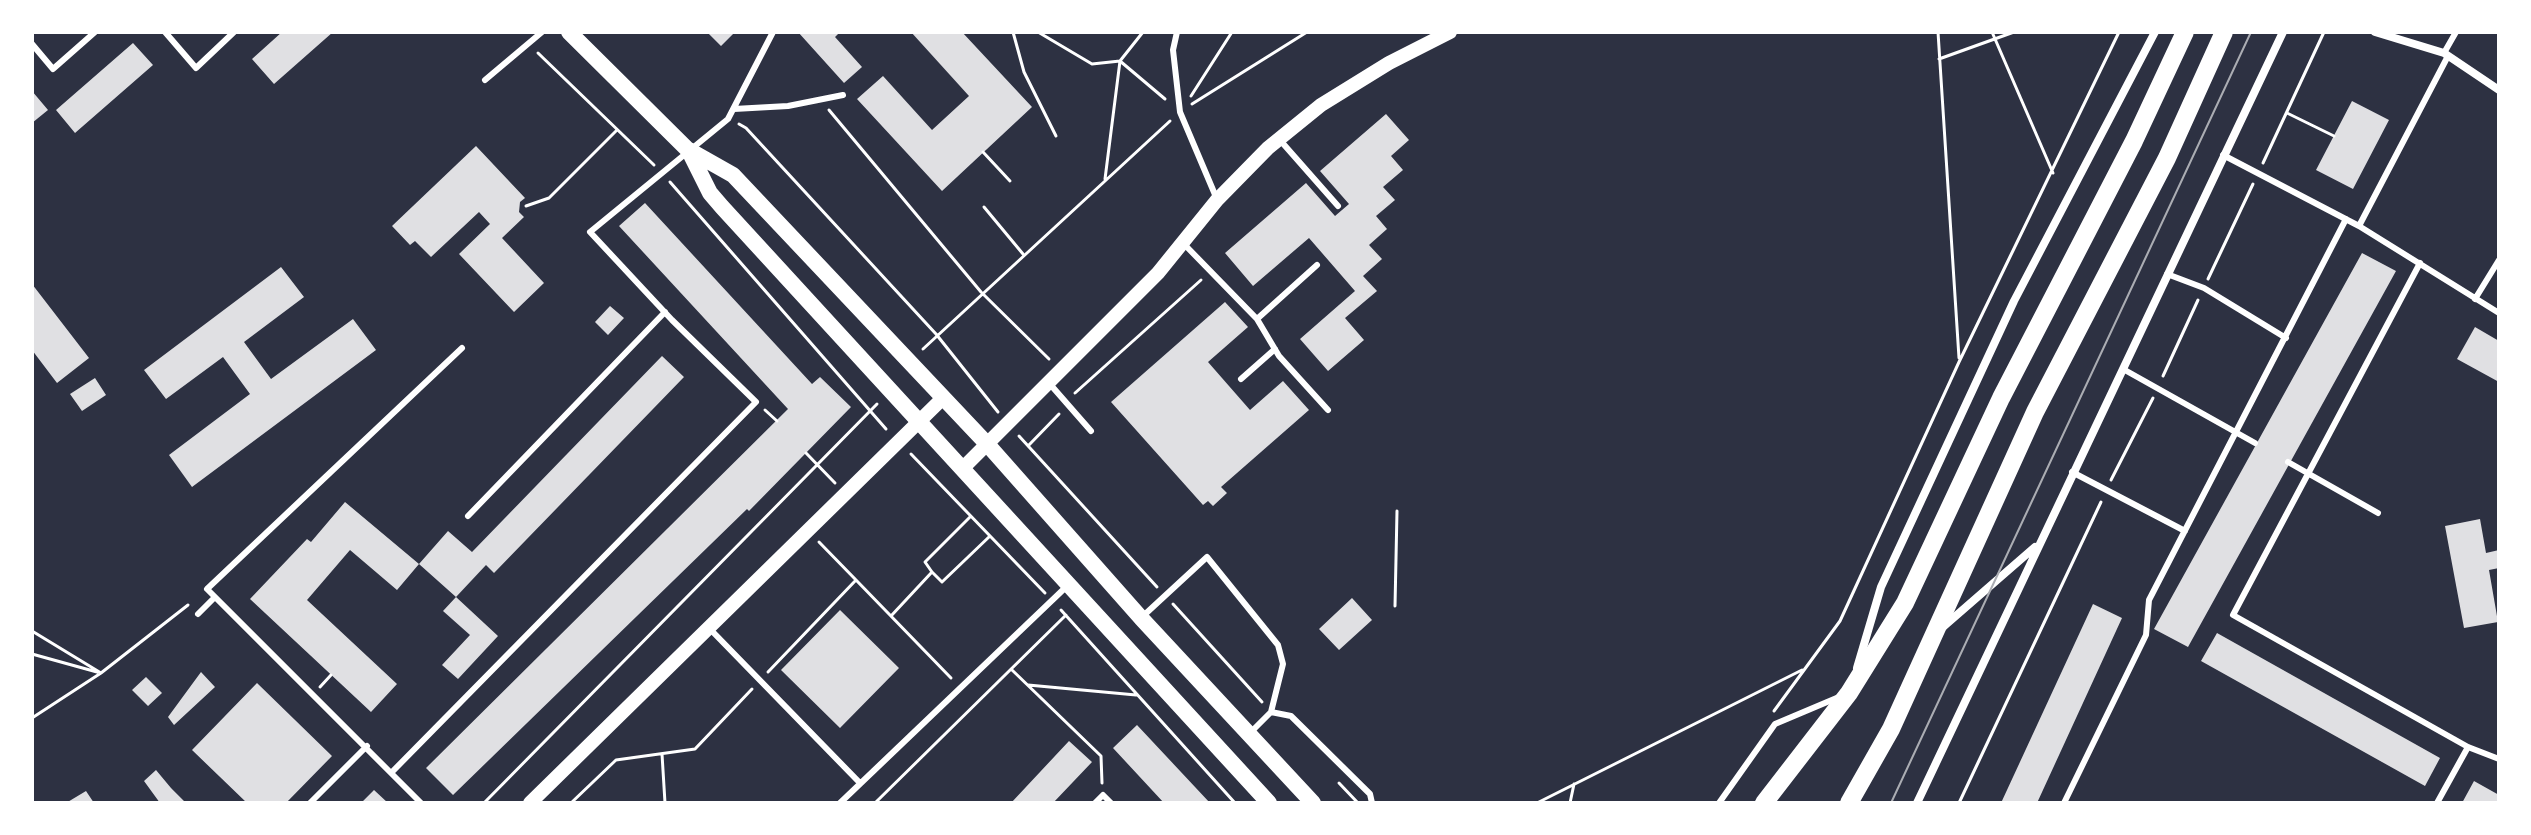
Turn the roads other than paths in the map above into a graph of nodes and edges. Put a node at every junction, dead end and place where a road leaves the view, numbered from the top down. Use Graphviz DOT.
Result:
graph roads {
  1 [pos="95,32"];
  2 [pos="165,32"];
  3 [pos="234,32"];
  4 [pos="542,32"];
  5 [pos="569,32"];
  6 [pos="773,32"];
  7 [pos="1177,32"];
  8 [pos="1450,32"];
  9 [pos="2155,32"];
  10 [pos="2185,32"];
  11 [pos="2224,32"];
  12 [pos="2283,32"];
  13 [pos="2375,32"];
  14 [pos="2456,32"];
  15 [pos="32,44"];
  16 [pos="2446,55"];
  17 [pos="485,80"];
  18 [pos="2499,90"];
  19 [pos="843,95"];
  20 [pos="734,109"];
  21 [pos="1279,139"];
  22 [pos="687,149"];
  23 [pos="2223,155"];
  24 [pos="1217,200"];
  25 [pos="1338,206"];
  26 [pos="2346,219"];
  27 [pos="2359,226"];
  28 [pos="590,232"];
  29 [pos="583,237"];
  30 [pos="1183,243"];
  31 [pos="2499,260"];
  32 [pos="2420,263"];
  33 [pos="1317,265"];
  34 [pos="2167,274"];
  35 [pos="2475,299"];
  36 [pos="665,312"];
  37 [pos="2499,313"];
  38 [pos="1257,319"];
  39 [pos="2286,338"];
  40 [pos="462,348"];
  41 [pos="1275,349"];
  42 [pos="2123,369"];
  43 [pos="1241,379"];
  44 [pos="1049,383"];
  45 [pos="943,398"];
  46 [pos="1328,410"];
  47 [pos="919,421"];
  48 [pos="1091,431"];
  49 [pos="2237,433"];
  50 [pos="2255,443"];
  51 [pos="988,445"];
  52 [pos="2288,462"];
  53 [pos="963,468"];
  54 [pos="2072,472"];
  55 [pos="2308,473"];
  56 [pos="2378,513"];
  57 [pos="468,516"];
  58 [pos="2185,531"];
  59 [pos="2042,541"];
  60 [pos="1068,584"];
  61 [pos="215,597"];
  62 [pos="198,614"];
  63 [pos="1141,618"];
  64 [pos="709,628"];
  65 [pos="1933,635"];
  66 [pos="1849,693"];
  67 [pos="1271,712"];
  68 [pos="1250,733"];
  69 [pos="367,746"];
  70 [pos="2468,747"];
  71 [pos="2499,759"];
  72 [pos="392,772"];
  73 [pos="1290,779"];
  74 [pos="859,782"];
  75 [pos="1268,801"];
  76 [pos="310,803"];
  77 [pos="421,803"];
  78 [pos="530,803"];
  79 [pos="840,803"];
  80 [pos="1095,803"];
  81 [pos="1111,803"];
  82 [pos="1313,803"];
  83 [pos="1372,803"];
  84 [pos="1719,803"];
  85 [pos="1764,803"];
  86 [pos="1849,803"];
  87 [pos="1917,803"];
  88 [pos="2064,803"];
  89 [pos="2437,803"];
  1 -- 15 [label="lane"];
  2 -- 3 [label="lane"];
  4 -- 17 [label="lane"];
  5 -- 22 [label="main road"];
  6 -- 20 [label="lane"];
  7 -- 24 [label="lane"];
  8 -- 21 [label="street"];
  9 -- 66 [label="street"];
  10 -- 66 [label="main road"];
  11 -- 65 [label="main road"];
  12 -- 23 [label="street"];
  13 -- 16 [label="street"];
  14 -- 16 [label="lane"];
  16 -- 18 [label="street"];
  16 -- 27 [label="lane"];
  19 -- 20 [label="lane"];
  20 -- 22 [label="lane"];
  21 -- 24 [label="street"];
  21 -- 25 [label="lane"];
  22 -- 28 [label="lane"];
  22 -- 45 [label="main road"];
  22 -- 47 [label="main road"];
  23 -- 26 [label="lane"];
  23 -- 34 [label="street"];
  24 -- 30 [label="street"];
  26 -- 27 [label="lane"];
  26 -- 39 [label="lane"];
  27 -- 32 [label="lane"];
  28 -- 29 [label="lane"];
  28 -- 36 [label="lane"];
  30 -- 38 [label="lane"];
  30 -- 44 [label="street"];
  31 -- 35 [label="lane"];
  32 -- 35 [label="lane"];
  32 -- 55 [label="lane"];
  33 -- 38 [label="lane"];
  34 -- 39 [label="lane"];
  34 -- 42 [label="street"];
  35 -- 37 [label="lane"];
  36 -- 57 [label="lane"];
  36 -- 72 [label="lane"];
  38 -- 41 [label="lane"];
  39 -- 49 [label="lane"];
  40 -- 61 [label="lane"];
  41 -- 43 [label="lane"];
  41 -- 46 [label="lane"];
  42 -- 49 [label="lane"];
  42 -- 54 [label="street"];
  44 -- 48 [label="lane"];
  44 -- 51 [label="street"];
  45 -- 47 [label="street"];
  45 -- 51 [label="main road"];
  47 -- 53 [label="main road"];
  47 -- 64 [label="street"];
  49 -- 50 [label="lane"];
  49 -- 58 [label="lane"];
  51 -- 53 [label="street"];
  51 -- 63 [label="main road"];
  52 -- 55 [label="lane"];
  53 -- 60 [label="main road"];
  54 -- 58 [label="lane"];
  54 -- 59 [label="street"];
  55 -- 56 [label="lane"];
  55 -- 70 [label="lane"];
  58 -- 88 [label="lane"];
  59 -- 65 [label="street"];
  59 -- 87 [label="street"];
  60 -- 74 [label="lane"];
  60 -- 75 [label="main road"];
  61 -- 62 [label="lane"];
  61 -- 69 [label="lane"];
  63 -- 67 [label="lane"];
  63 -- 68 [label="main road"];
  64 -- 74 [label="lane"];
  64 -- 78 [label="street"];
  65 -- 86 [label="main road"];
  66 -- 84 [label="lane"];
  66 -- 85 [label="main road"];
  67 -- 68 [label="lane"];
  67 -- 83 [label="lane"];
  68 -- 73 [label="main road"];
  69 -- 72 [label="lane"];
  69 -- 76 [label="lane"];
  70 -- 71 [label="lane"];
  70 -- 89 [label="lane"];
  72 -- 77 [label="lane"];
  73 -- 75 [label="main road"];
  73 -- 82 [label="main road"];
  74 -- 79 [label="lane"];
  80 -- 81 [label="lane"];
}
